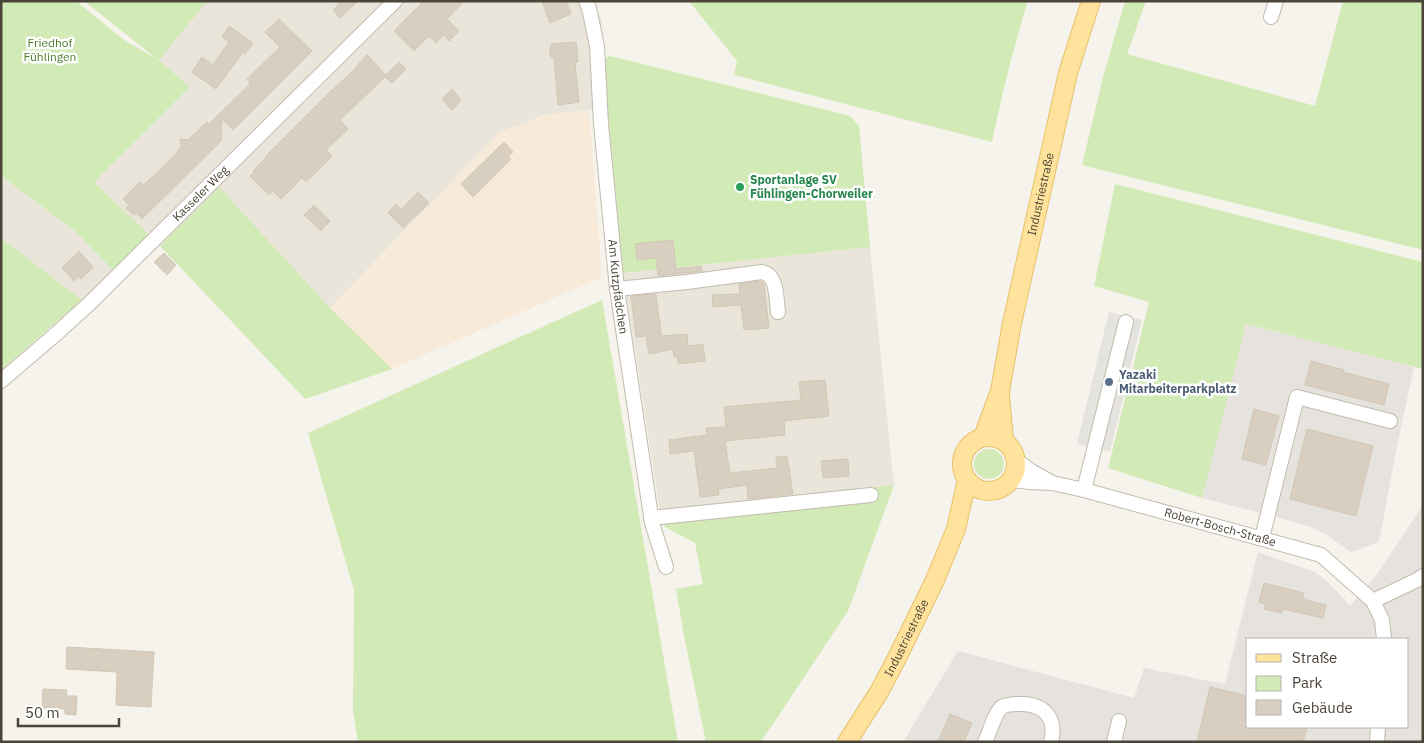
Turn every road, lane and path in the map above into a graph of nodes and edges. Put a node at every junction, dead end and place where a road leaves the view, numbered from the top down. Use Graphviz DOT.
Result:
graph roads {
  1 [pos="586,1"];
  2 [pos="1091,1"];
  3 [pos="1276,1"];
  4 [pos="390,3"];
  5 [pos="1271,17"];
  6 [pos="617,289"];
  7 [pos="778,312"];
  8 [pos="1126,322"];
  9 [pos="1,381"];
  10 [pos="1000,391"];
  11 [pos="1390,421"];
  12 [pos="983,437"];
  13 [pos="1004,441"];
  14 [pos="1016,460"];
  15 [pos="967,480"];
  16 [pos="1011,480"];
  17 [pos="1052,483"];
  18 [pos="1084,490"];
  19 [pos="985,491"];
  20 [pos="871,495"];
  21 [pos="651,518"];
  22 [pos="956,530"];
  23 [pos="1262,538"];
  24 [pos="666,567"];
  25 [pos="1423,576"];
  26 [pos="1373,601"];
  27 [pos="1384,638"];
  28 [pos="1119,721"];
  29 [pos="1378,728"];
  30 [pos="847,742"];
  31 [pos="985,742"];
  32 [pos="1051,742"];
  33 [pos="1114,742"];
  34 [pos="1377,742"];
  1 -- 6 [label="street, Am Kutzpfädchen"];
  2 -- 10 [label="main road, Industriestraße"];
  3 -- 5 [label="street"];
  4 -- 9 [label="street, Kasseler Weg"];
  6 -- 7 [label="street"];
  6 -- 21 [label="street, Am Kutzpfädchen"];
  8 -- 18 [label="street"];
  10 -- 12 [label="main road, Industriestraße"];
  10 -- 13 [label="main road, Industriestraße"];
  11 -- 23 [label="street"];
  12 -- 13 [label="main road"];
  12 -- 15 [label="main road"];
  13 -- 14 [label="main road"];
  14 -- 16 [label="main road"];
  14 -- 17 [label="street, Robert-Bosch-Straße"];
  15 -- 19 [label="main road"];
  15 -- 22 [label="main road, Industriestraße"];
  16 -- 17 [label="street, Robert-Bosch-Straße"];
  16 -- 19 [label="main road"];
  17 -- 18 [label="street, Robert-Bosch-Straße"];
  18 -- 23 [label="street, Robert-Bosch-Straße"];
  19 -- 22 [label="main road, Industriestraße"];
  20 -- 21 [label="street"];
  21 -- 24 [label="street, Am Kutzpfädchen"];
  22 -- 30 [label="main road, Industriestraße"];
  23 -- 26 [label="street, Robert-Bosch-Straße"];
  25 -- 26 [label="street"];
  26 -- 27 [label="street, Robert-Bosch-Straße"];
  28 -- 33 [label="street"];
  29 -- 34 [label="street"];
  31 -- 32 [label="street"];
}
